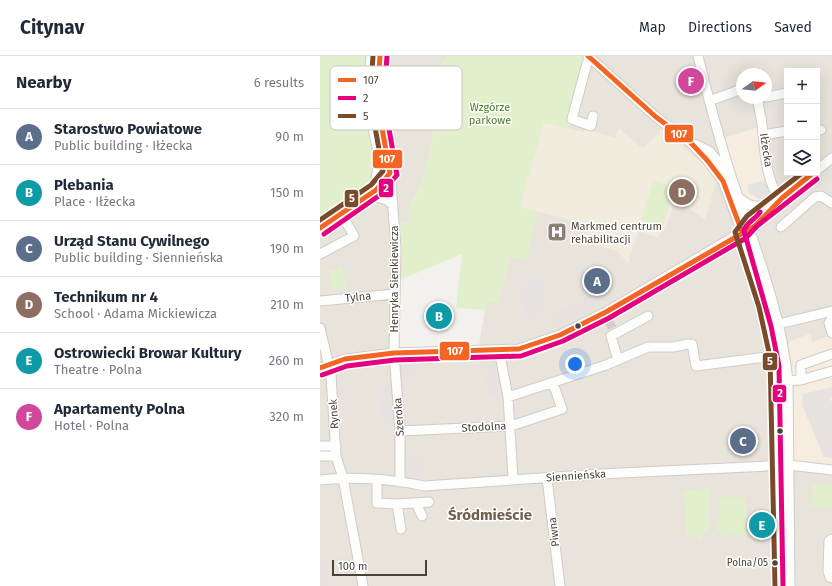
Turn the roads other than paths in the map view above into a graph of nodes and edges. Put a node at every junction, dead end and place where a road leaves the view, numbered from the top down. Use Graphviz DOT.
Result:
graph roads {
  1 [pos="370,56"];
  2 [pos="380,56"];
  3 [pos="698,56"];
  4 [pos="589,57"];
  5 [pos="370,66"];
  6 [pos="379,66"];
  7 [pos="736,90"];
  8 [pos="784,94"];
  9 [pos="772,96"];
  10 [pos="709,101"];
  11 [pos="761,104"];
  12 [pos="593,116"];
  13 [pos="374,130"];
  14 [pos="381,130"];
  15 [pos="718,131"];
  16 [pos="784,131"];
  17 [pos="763,135"];
  18 [pos="722,146"];
  19 [pos="710,156"];
  20 [pos="832,158"];
  21 [pos="379,160"];
  22 [pos="820,168"];
  23 [pos="809,176"];
  24 [pos="388,177"];
  25 [pos="732,179"];
  26 [pos="369,195"];
  27 [pos="739,198"];
  28 [pos="780,199"];
  29 [pos="832,203"];
  30 [pos="393,204"];
  31 [pos="341,213"];
  32 [pos="781,226"];
  33 [pos="320,228"];
  34 [pos="747,228"];
  35 [pos="320,254"];
  36 [pos="395,294"];
  37 [pos="320,301"];
  38 [pos="769,304"];
  39 [pos="832,311"];
  40 [pos="648,316"];
  41 [pos="832,318"];
  42 [pos="778,324"];
  43 [pos="320,328"];
  44 [pos="832,333"];
  45 [pos="499,350"];
  46 [pos="394,353"];
  47 [pos="832,354"];
  48 [pos="781,355"];
  49 [pos="618,360"];
  50 [pos="324,367"];
  51 [pos="832,371"];
  52 [pos="801,380"];
  53 [pos="783,381"];
  54 [pos="553,383"];
  55 [pos="508,397"];
  56 [pos="511,426"];
  57 [pos="400,431"];
  58 [pos="320,446"];
  59 [pos="336,446"];
  60 [pos="320,456"];
  61 [pos="336,456"];
  62 [pos="784,465"];
  63 [pos="832,470"];
  64 [pos="343,478"];
  65 [pos="547,478"];
  66 [pos="513,479"];
  67 [pos="320,480"];
  68 [pos="377,480"];
  69 [pos="400,482"];
  70 [pos="429,502"];
  71 [pos="416,503"];
  72 [pos="398,504"];
  73 [pos="422,516"];
  74 [pos="401,529"];
  75 [pos="832,539"];
  76 [pos="832,578"];
  77 [pos="363,586"];
  78 [pos="560,586"];
  79 [pos="782,586"];
  80 [pos="790,586"];
  1 -- 5 [label="street, Henryka Sienkiewicza"];
  2 -- 6 [label="street, Henryka Sienkiewicza"];
  3 -- 10 [label="street"];
  4 -- 12 [label="street"];
  4 -- 19 [label="street"];
  7 -- 10 [label="street"];
  8 -- 9 [label="street"];
  10 -- 15 [label="street"];
  11 -- 17 [label="street, Iłżecka"];
  13 -- 21 [label="street, Henryka Sienkiewicza"];
  14 -- 24 [label="street, Henryka Sienkiewicza"];
  15 -- 18 [label="street"];
  15 -- 19 [label="street"];
  16 -- 17 [label="street"];
  17 -- 28 [label="street, Iłżecka"];
  18 -- 19 [label="street"];
  18 -- 25 [label="street"];
  19 -- 25 [label="street"];
  19 -- 34 [label="street"];
  20 -- 22 [label="street"];
  21 -- 24 [label="street, Henryka Sienkiewicza"];
  21 -- 26 [label="street"];
  23 -- 28 [label="street"];
  24 -- 26 [label="street"];
  24 -- 30 [label="street, Henryka Sienkiewicza"];
  25 -- 27 [label="street"];
  26 -- 30 [label="street"];
  26 -- 31 [label="street"];
  27 -- 28 [label="street"];
  27 -- 34 [label="street"];
  28 -- 34 [label="street"];
  29 -- 32 [label="street"];
  30 -- 36 [label="street, Henryka Sienkiewicza"];
  31 -- 33 [label="street"];
  31 -- 35 [label="street"];
  34 -- 38 [label="street"];
  34 -- 45 [label="street"];
  36 -- 37 [label="street, Tylna"];
  36 -- 46 [label="street, Henryka Sienkiewicza"];
  38 -- 42 [label="street"];
  38 -- 48 [label="street"];
  39 -- 42 [label="street"];
  40 -- 49 [label="street"];
  41 -- 44 [label="street"];
  42 -- 48 [label="street"];
  43 -- 50 [label="street, Rynek"];
  45 -- 46 [label="street"];
  45 -- 55 [label="street"];
  46 -- 50 [label="street"];
  46 -- 57 [label="street, Szeroka"];
  47 -- 52 [label="street"];
  48 -- 49 [label="street"];
  48 -- 53 [label="street"];
  49 -- 54 [label="street"];
  50 -- 59 [label="street, Rynek"];
  51 -- 52 [label="street"];
  52 -- 53 [label="street"];
  53 -- 62 [label="street"];
  54 -- 55 [label="street"];
  54 -- 56 [label="street, Stodolna"];
  55 -- 56 [label="street"];
  56 -- 57 [label="street, Stodolna"];
  56 -- 66 [label="street"];
  57 -- 69 [label="street, Szeroka"];
  58 -- 59 [label="street"];
  59 -- 61 [label="street, Rynek"];
  60 -- 61 [label="street"];
  61 -- 64 [label="street, Rynek"];
  62 -- 63 [label="street, Siennieńska"];
  62 -- 65 [label="street, Siennieńska"];
  62 -- 79 [label="street"];
  62 -- 80 [label="street"];
  64 -- 67 [label="street, Siennieńska"];
  64 -- 68 [label="street, Siennieńska"];
  64 -- 77 [label="street, Rynek"];
  65 -- 66 [label="street, Siennieńska"];
  65 -- 78 [label="street, Piwna"];
  66 -- 69 [label="street, Siennieńska"];
  68 -- 69 [label="street, Siennieńska"];
  68 -- 72 [label="street"];
  70 -- 71 [label="street"];
  71 -- 72 [label="street"];
  71 -- 73 [label="street"];
  72 -- 74 [label="street"];
  75 -- 76 [label="street"];
}
